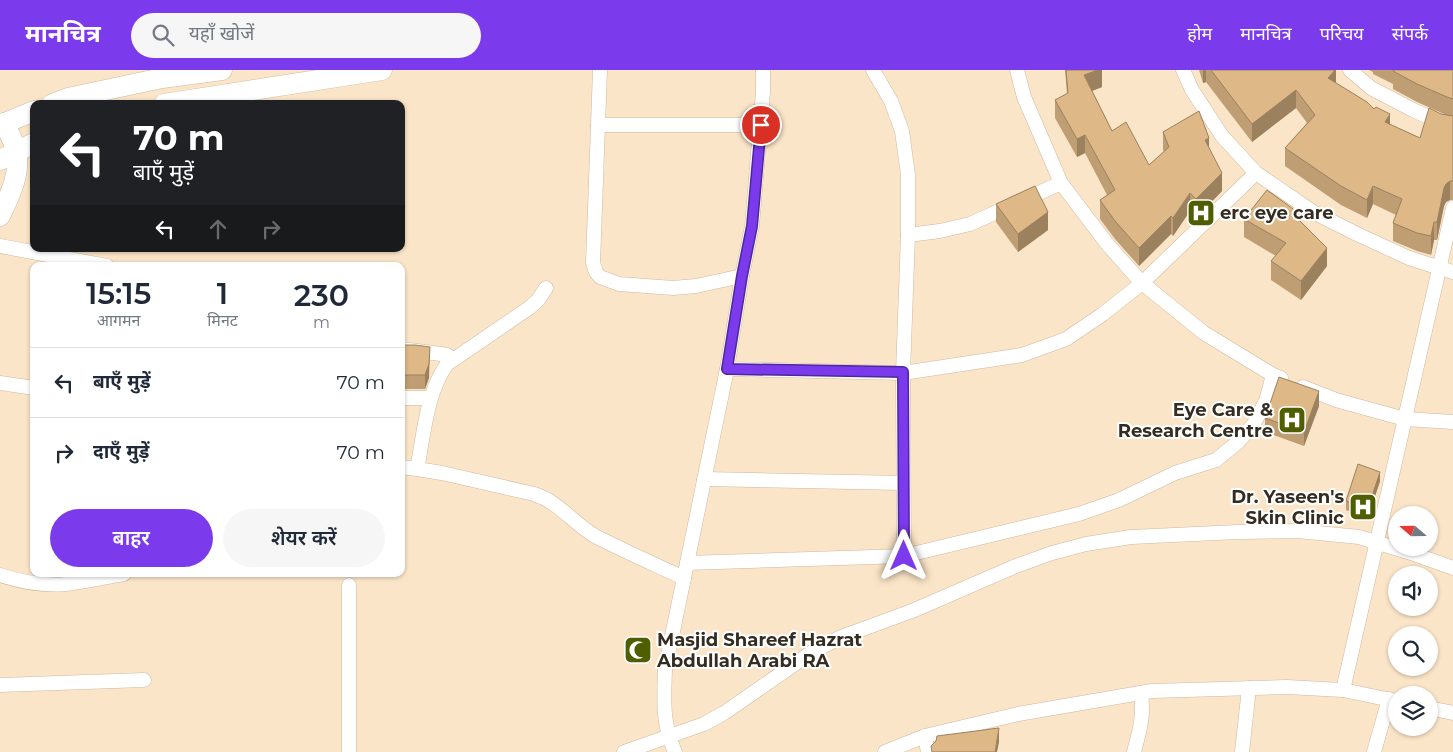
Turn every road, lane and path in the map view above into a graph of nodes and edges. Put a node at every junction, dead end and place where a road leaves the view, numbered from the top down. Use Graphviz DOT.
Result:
graph roads {
  1 [pos="222,70"];
  2 [pos="382,70"];
  3 [pos="600,70"];
  4 [pos="763,70"];
  5 [pos="873,70"];
  6 [pos="1016,70"];
  7 [pos="1183,70"];
  8 [pos="1350,70"];
  9 [pos="63,100"];
  10 [pos="190,100"];
  11 [pos="30,113"];
  12 [pos="2,124"];
  13 [pos="598,125"];
  14 [pos="761,125"];
  15 [pos="1453,126"];
  16 [pos="17,151"];
  17 [pos="1256,173"];
  18 [pos="1061,183"];
  19 [pos="1453,208"];
  20 [pos="0,216"];
  21 [pos="908,235"];
  22 [pos="0,246"];
  23 [pos="30,252"];
  24 [pos="32,252"];
  25 [pos="86,262"];
  26 [pos="1446,270"];
  27 [pos="742,276"];
  28 [pos="1142,283"];
  29 [pos="546,288"];
  30 [pos="405,350"];
  31 [pos="453,359"];
  32 [pos="727,369"];
  33 [pos="903,372"];
  34 [pos="1273,375"];
  35 [pos="0,383"];
  36 [pos="30,387"];
  37 [pos="405,398"];
  38 [pos="430,398"];
  39 [pos="1405,420"];
  40 [pos="1453,422"];
  41 [pos="405,467"];
  42 [pos="417,468"];
  43 [pos="704,479"];
  44 [pos="903,483"];
  45 [pos="1377,542"];
  46 [pos="904,556"];
  47 [pos="687,563"];
  48 [pos="1453,568"];
  49 [pos="0,575"];
  50 [pos="107,577"];
  51 [pos="684,578"];
  52 [pos="349,585"];
  53 [pos="144,680"];
  54 [pos="0,685"];
  55 [pos="1250,688"];
  56 [pos="1343,690"];
  57 [pos="1141,693"];
  58 [pos="1388,699"];
  59 [pos="1438,710"];
  60 [pos="1453,713"];
  61 [pos="1388,714"];
  62 [pos="925,736"];
  63 [pos="669,738"];
  64 [pos="349,752"];
  65 [pos="624,752"];
  66 [pos="675,752"];
  67 [pos="885,752"];
  68 [pos="918,752"];
  69 [pos="928,752"];
  70 [pos="1134,752"];
  71 [pos="1242,752"];
  72 [pos="1374,752"];
  1 -- 9 [label="main road"];
  2 -- 10 [label="main road"];
  3 -- 13 [label="street"];
  4 -- 14 [label="street"];
  5 -- 21 [label="street"];
  6 -- 18 [label="street"];
  7 -- 17 [label="street"];
  8 -- 15 [label="street"];
  11 -- 12 [label="main road"];
  12 -- 16 [label="main road"];
  13 -- 14 [label="street"];
  13 -- 27 [label="street"];
  14 -- 27 [label="street"];
  16 -- 20 [label="main road"];
  17 -- 26 [label="street"];
  17 -- 28 [label="street"];
  18 -- 21 [label="street"];
  18 -- 28 [label="street"];
  19 -- 26 [label="street"];
  21 -- 33 [label="street"];
  22 -- 23 [label="street"];
  24 -- 25 [label="street"];
  26 -- 39 [label="street"];
  27 -- 32 [label="street"];
  28 -- 33 [label="street"];
  28 -- 34 [label="street"];
  29 -- 31 [label="street"];
  30 -- 31 [label="street"];
  31 -- 38 [label="street"];
  32 -- 33 [label="street"];
  32 -- 43 [label="street"];
  33 -- 44 [label="street"];
  34 -- 39 [label="street"];
  34 -- 46 [label="street"];
  35 -- 36 [label="street"];
  37 -- 38 [label="street"];
  38 -- 42 [label="street"];
  39 -- 40 [label="street"];
  39 -- 45 [label="street"];
  41 -- 42 [label="street"];
  42 -- 51 [label="street"];
  43 -- 44 [label="street"];
  43 -- 47 [label="street"];
  44 -- 46 [label="street"];
  45 -- 48 [label="street"];
  45 -- 56 [label="street"];
  45 -- 63 [label="street"];
  46 -- 47 [label="street"];
  47 -- 51 [label="street"];
  49 -- 50 [label="street"];
  51 -- 63 [label="street"];
  52 -- 64 [label="street"];
  53 -- 54 [label="street"];
  55 -- 56 [label="street"];
  55 -- 57 [label="street"];
  55 -- 71 [label="street"];
  56 -- 58 [label="street"];
  57 -- 62 [label="street"];
  57 -- 70 [label="street"];
  59 -- 60 [label="street"];
  61 -- 72 [label="street"];
  62 -- 67 [label="street"];
  62 -- 68 [label="street"];
  62 -- 69 [label="street"];
  63 -- 65 [label="street"];
  63 -- 66 [label="street"];
}
